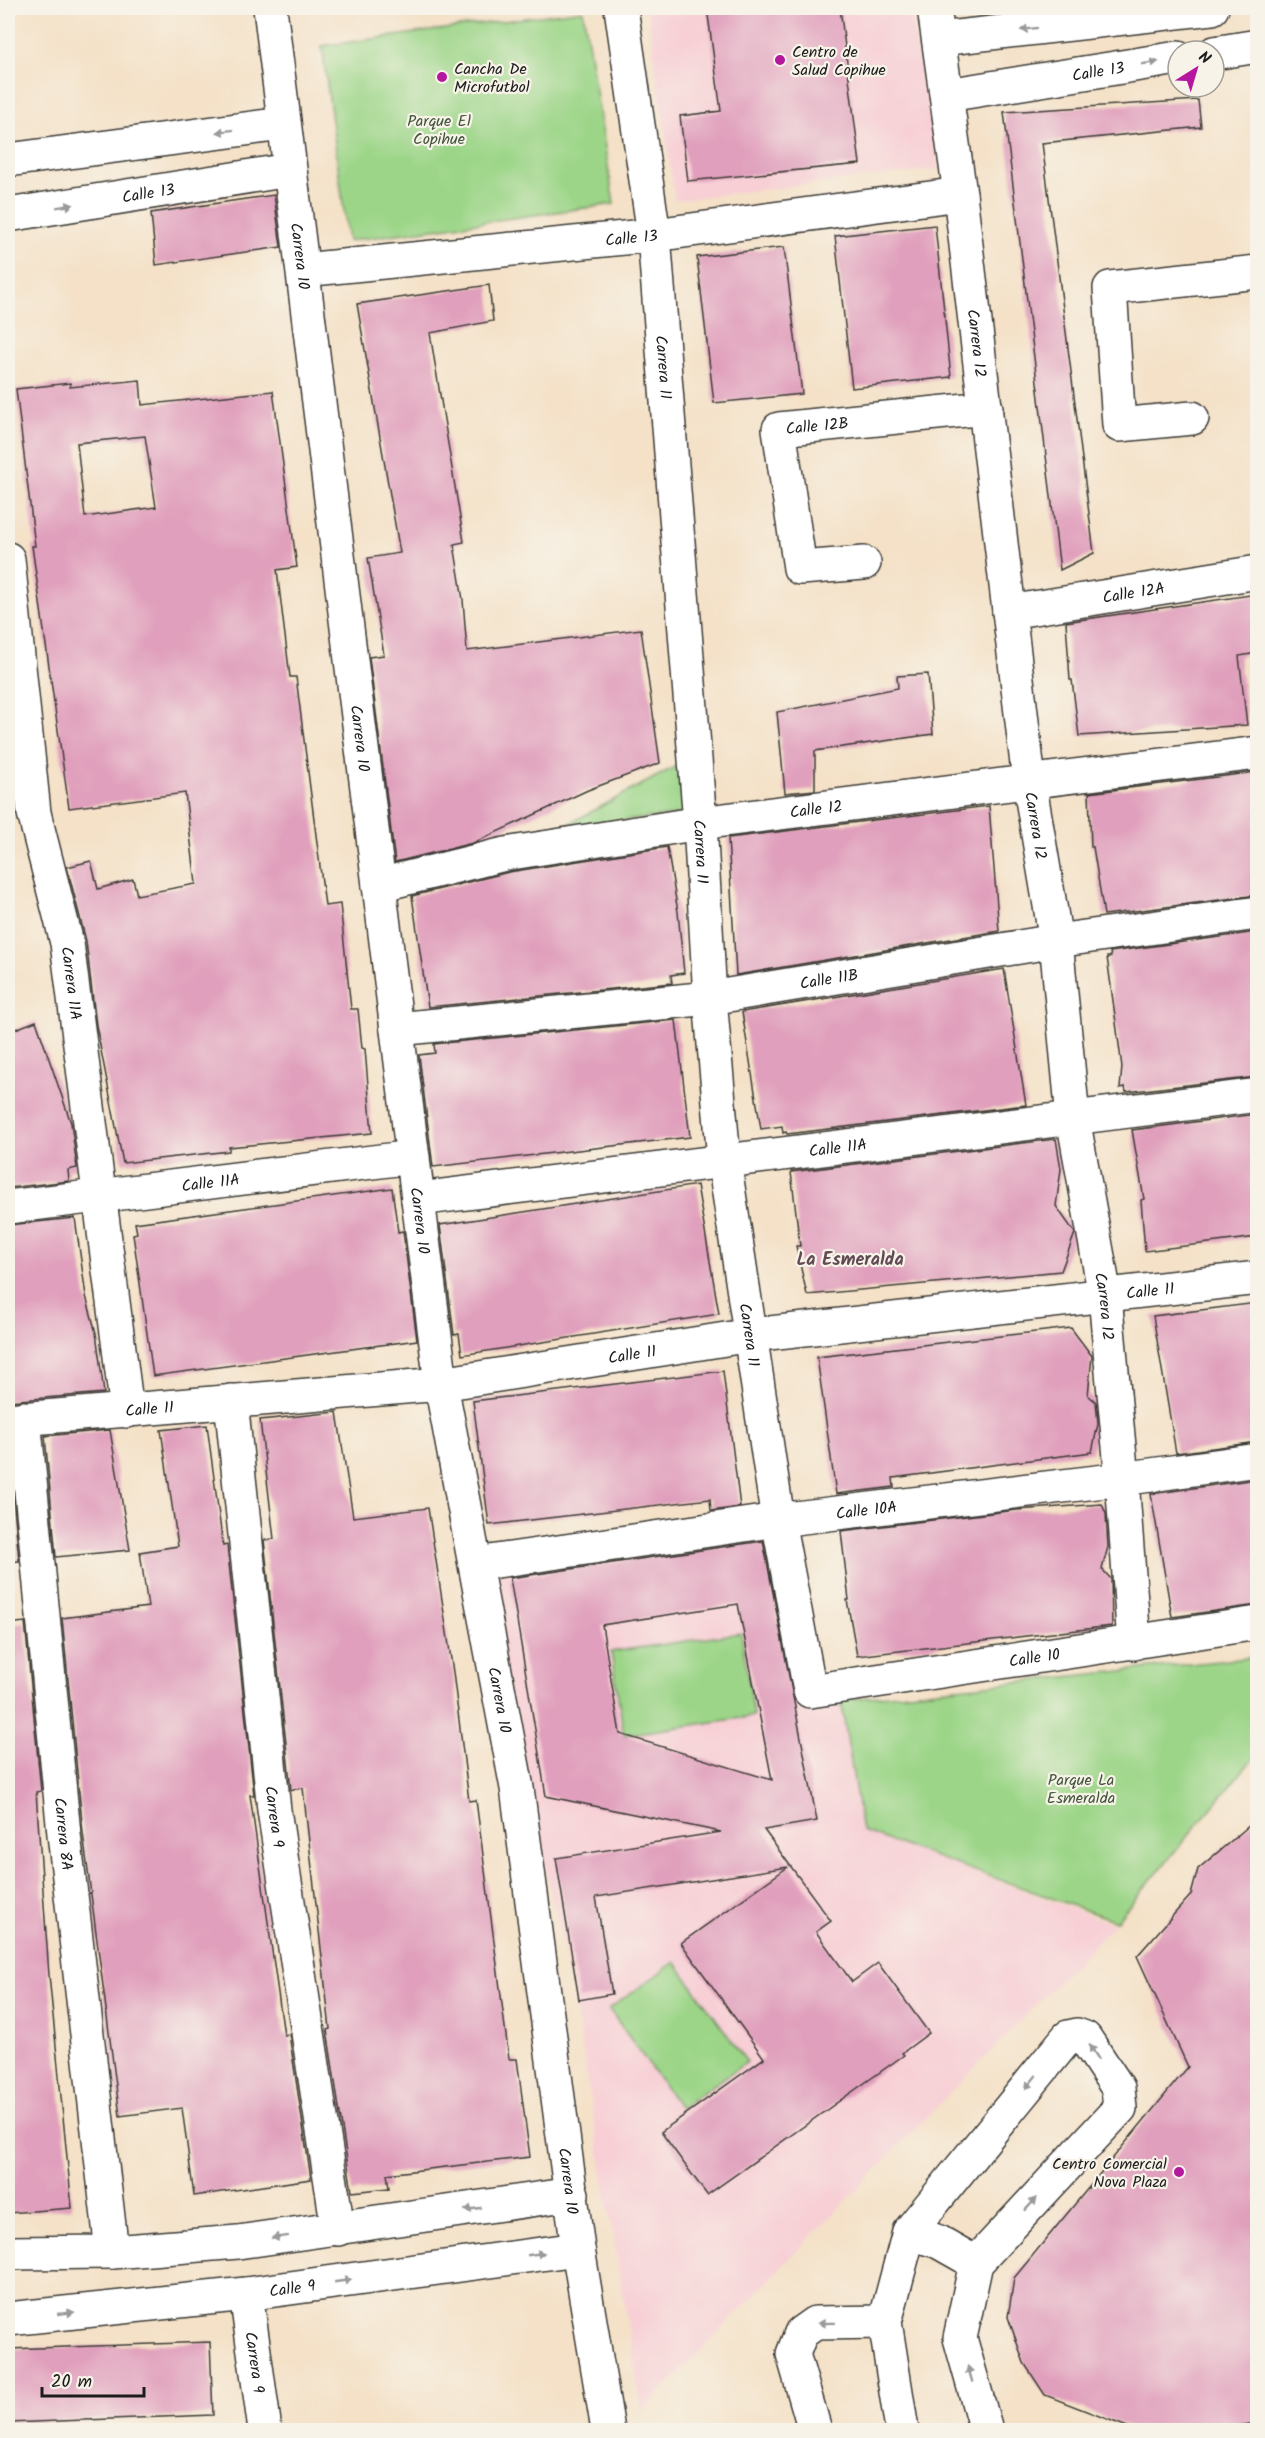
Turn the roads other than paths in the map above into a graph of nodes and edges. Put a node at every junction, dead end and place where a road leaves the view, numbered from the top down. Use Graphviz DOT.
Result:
graph roads {
  1 [pos="270,8"];
  2 [pos="621,8"];
  3 [pos="934,8"];
  4 [pos="1212,8"];
  5 [pos="939,39"];
  6 [pos="1257,46"];
  7 [pos="1226,51"];
  8 [pos="1166,60"];
  9 [pos="946,95"];
  10 [pos="283,123"];
  11 [pos="8,160"];
  12 [pos="289,170"];
  13 [pos="960,194"];
  14 [pos="8,215"];
  15 [pos="654,235"];
  16 [pos="303,270"];
  17 [pos="1257,272"];
  18 [pos="986,408"];
  19 [pos="1192,418"];
  20 [pos="8,559"];
  21 [pos="864,563"];
  22 [pos="1257,572"];
  23 [pos="1009,612"];
  24 [pos="1257,753"];
  25 [pos="1029,782"];
  26 [pos="700,823"];
  27 [pos="379,885"];
  28 [pos="1257,913"];
  29 [pos="1056,941"];
  30 [pos="710,998"];
  31 [pos="397,1029"];
  32 [pos="1257,1095"];
  33 [pos="1073,1118"];
  34 [pos="413,1157"];
  35 [pos="724,1160"];
  36 [pos="100,1197"];
  37 [pos="418,1199"];
  38 [pos="8,1207"];
  39 [pos="1257,1278"];
  40 [pos="1105,1296"];
  41 [pos="751,1335"];
  42 [pos="441,1384"];
  43 [pos="231,1401"];
  44 [pos="127,1411"];
  45 [pos="16,1419"];
  46 [pos="1257,1460"];
  47 [pos="1122,1479"];
  48 [pos="778,1520"];
  49 [pos="476,1564"];
  50 [pos="1257,1623"];
  51 [pos="1134,1643"];
  52 [pos="810,1691"];
  53 [pos="572,2194"];
  54 [pos="338,2229"];
  55 [pos="909,2232"];
  56 [pos="579,2249"];
  57 [pos="112,2252"];
  58 [pos="8,2253"];
  59 [pos="976,2263"];
  60 [pos="246,2294"];
  61 [pos="8,2319"];
  62 [pos="885,2322"];
  63 [pos="265,2430"];
  64 [pos="608,2430"];
  65 [pos="815,2430"];
  66 [pos="902,2430"];
  67 [pos="986,2430"];
  1 -- 10 [label="street, Carrera 10"];
  2 -- 15 [label="street, Carrera 11"];
  3 -- 5 [label="street, Carrera 12"];
  4 -- 5 [label="street, one-way"];
  5 -- 9 [label="street, Carrera 12"];
  6 -- 7 [label="street"];
  9 -- 8 [label="street, Calle 13, one-way"];
  9 -- 13 [label="street, Carrera 12"];
  10 -- 11 [label="street, one-way"];
  10 -- 12 [label="street, Carrera 10"];
  14 -- 12 [label="street, Calle 13, one-way"];
  12 -- 16 [label="street, Carrera 10"];
  13 -- 15 [label="street, Calle 13"];
  13 -- 18 [label="street, Carrera 12"];
  15 -- 16 [label="street, Calle 13"];
  15 -- 26 [label="street, Carrera 11"];
  16 -- 27 [label="street, Carrera 10"];
  17 -- 19 [label="street"];
  18 -- 21 [label="street, Calle 12B"];
  18 -- 23 [label="street, Carrera 12"];
  20 -- 36 [label="street, Carrera 11A"];
  22 -- 23 [label="street, Calle 12A"];
  23 -- 25 [label="street, Carrera 12"];
  24 -- 25 [label="street, Calle 12"];
  25 -- 26 [label="street, Calle 12"];
  25 -- 29 [label="street, Carrera 12"];
  26 -- 27 [label="street, Calle 12"];
  26 -- 30 [label="street, Carrera 11"];
  27 -- 31 [label="street, Carrera 10"];
  28 -- 29 [label="street, Calle 11B"];
  29 -- 30 [label="street, Calle 11B"];
  29 -- 33 [label="street, Carrera 12"];
  30 -- 31 [label="street, Calle 11B"];
  30 -- 35 [label="street, Carrera 11"];
  31 -- 34 [label="street, Carrera 10"];
  32 -- 33 [label="street, Calle 11A"];
  33 -- 35 [label="street, Calle 11A"];
  33 -- 40 [label="street, Carrera 12"];
  34 -- 36 [label="street, Calle 11A"];
  34 -- 37 [label="street, Carrera 10"];
  35 -- 37 [label="street, Calle 11A"];
  35 -- 41 [label="street, Carrera 11"];
  36 -- 38 [label="street, Calle 11A"];
  36 -- 44 [label="street, Carrera 11A"];
  37 -- 42 [label="street, Carrera 10"];
  39 -- 40 [label="street, Calle 11"];
  40 -- 41 [label="street, Calle 11"];
  40 -- 47 [label="street, Carrera 12"];
  41 -- 42 [label="street, Calle 11"];
  41 -- 48 [label="street, Carrera 11"];
  42 -- 43 [label="street, Calle 11"];
  42 -- 49 [label="street, Carrera 10"];
  43 -- 44 [label="street, Calle 11"];
  43 -- 54 [label="street, Carrera 9"];
  44 -- 45 [label="street, Calle 11"];
  45 -- 57 [label="street, Carrera 8A"];
  46 -- 47 [label="street, Calle 10A"];
  47 -- 48 [label="street, Calle 10A"];
  47 -- 51 [label="street, Carrera 12"];
  48 -- 49 [label="street, Calle 10A"];
  48 -- 52 [label="street, Carrera 11"];
  49 -- 53 [label="street, Carrera 10"];
  50 -- 51 [label="street, Calle 10"];
  51 -- 52 [label="street, Calle 10"];
  53 -- 54 [label="street, one-way"];
  53 -- 56 [label="street, Carrera 10"];
  54 -- 57 [label="street, one-way"];
  55 -- 59 [label="street"];
  59 -- 55 [label="street, one-way"];
  55 -- 62 [label="street"];
  60 -- 56 [label="street, Calle 9, one-way"];
  56 -- 64 [label="street, Carrera 10"];
  57 -- 58 [label="street"];
  67 -- 59 [label="street, one-way"];
  61 -- 60 [label="street, Calle 9, one-way"];
  60 -- 63 [label="street, Carrera 9"];
  62 -- 65 [label="street, one-way"];
  62 -- 66 [label="street"];
}
